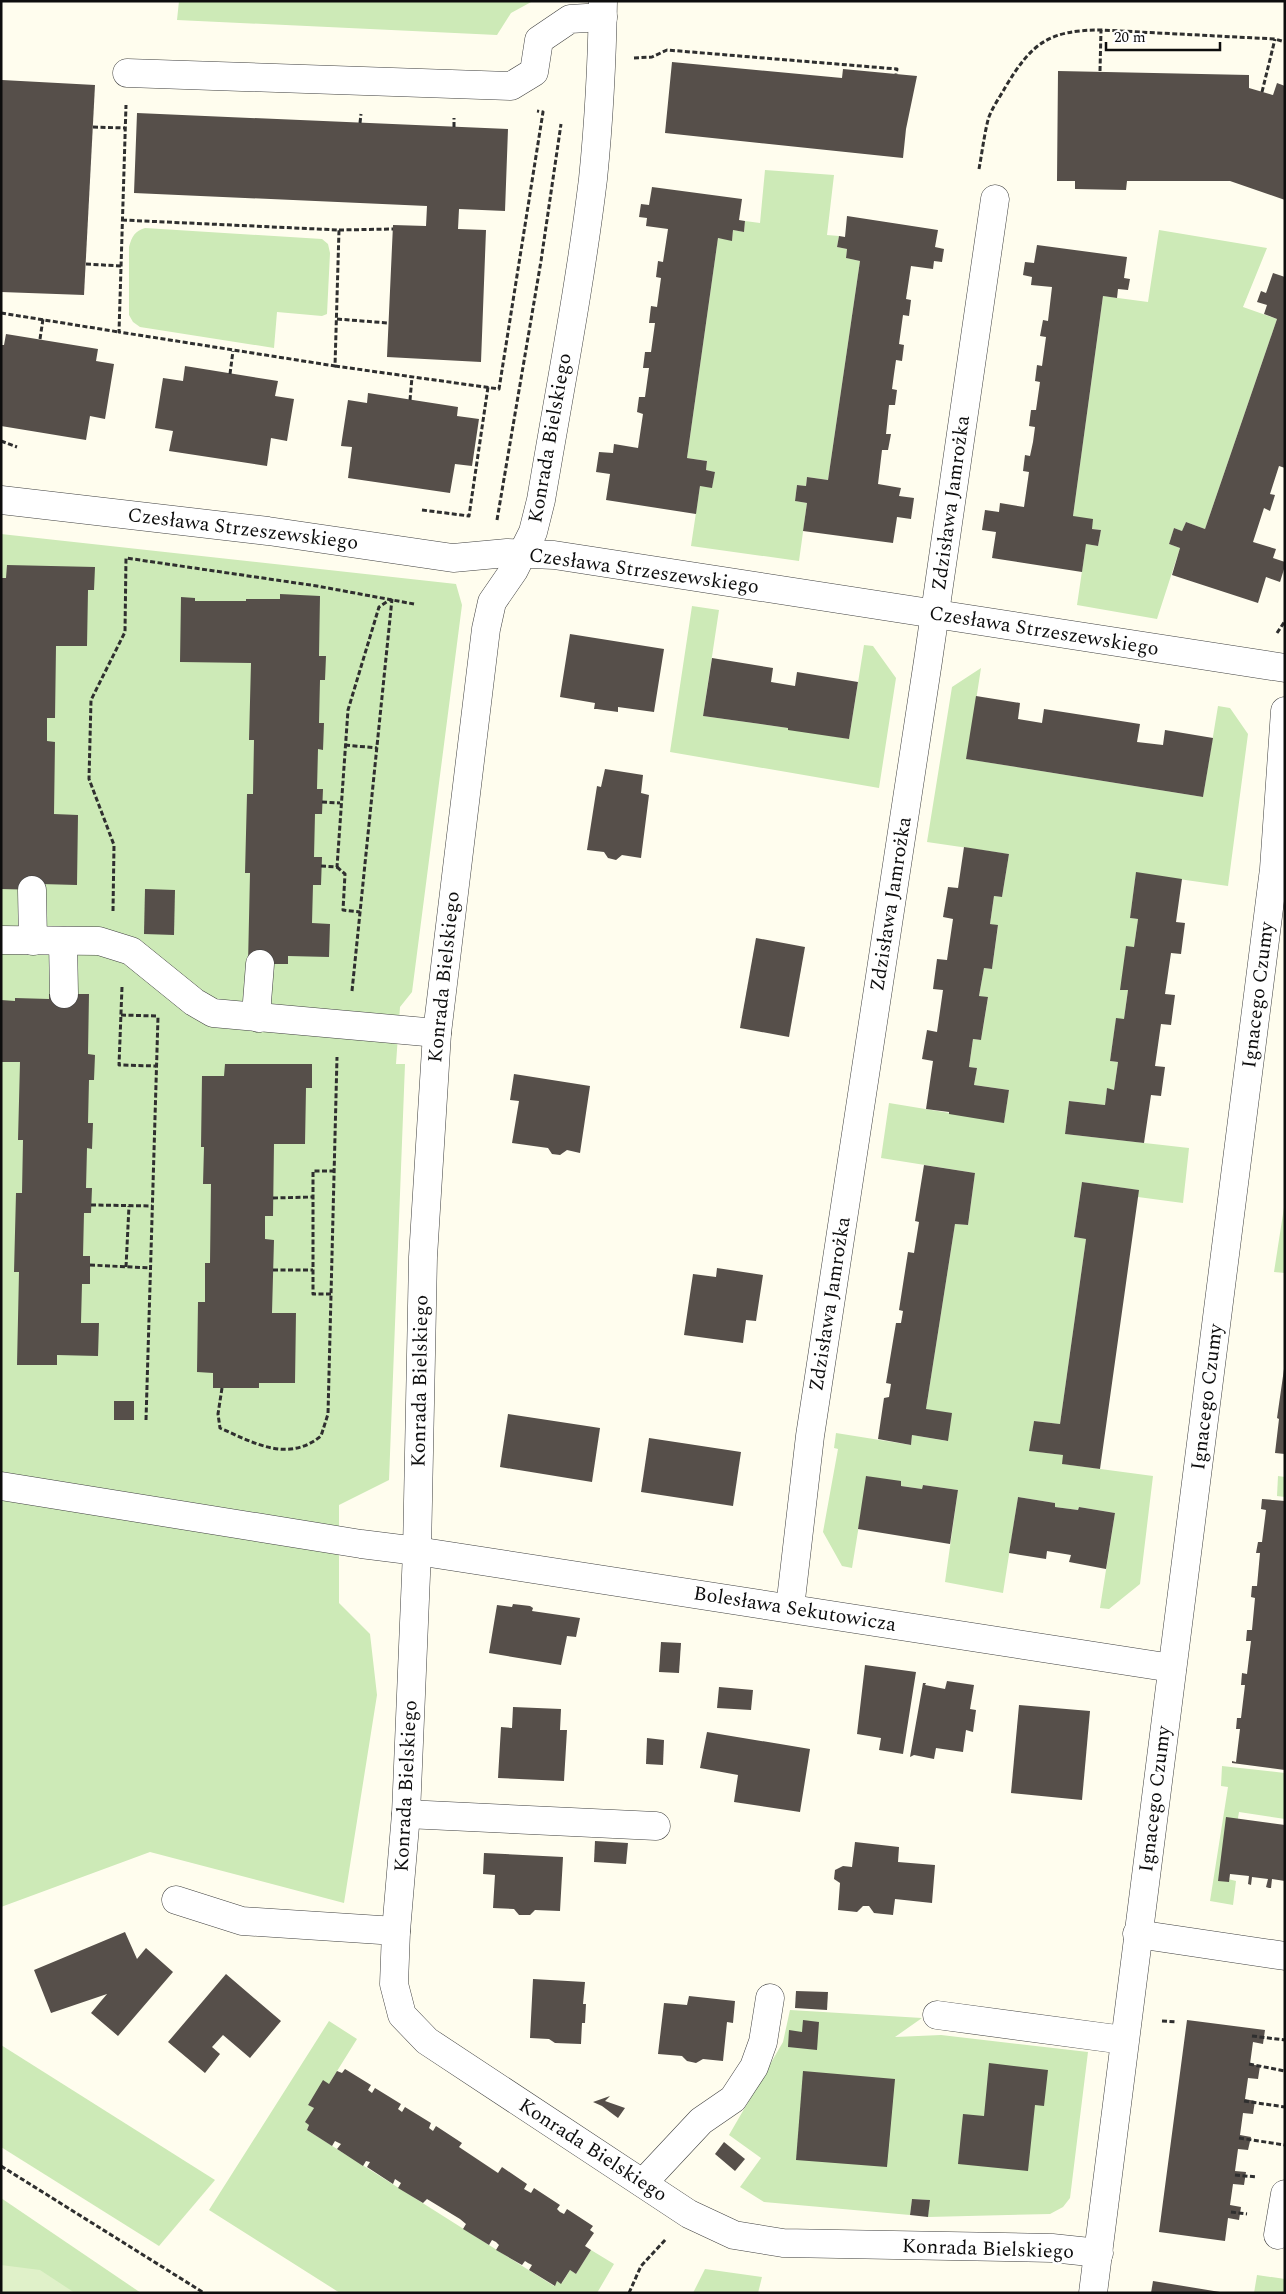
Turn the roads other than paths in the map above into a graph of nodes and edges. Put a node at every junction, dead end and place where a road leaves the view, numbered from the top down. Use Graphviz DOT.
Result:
graph roads {
  1 [pos="603,9"];
  2 [pos="127,73"];
  3 [pos="995,200"];
  4 [pos="1,500"];
  5 [pos="524,553"];
  6 [pos="935,614"];
  7 [pos="1285,668"];
  8 [pos="1285,711"];
  9 [pos="32,890"];
  10 [pos="1,940"];
  11 [pos="33,940"];
  12 [pos="63,940"];
  13 [pos="260,964"];
  14 [pos="64,994"];
  15 [pos="259,1018"];
  16 [pos="436,1033"];
  17 [pos="1,1486"];
  18 [pos="418,1551"];
  19 [pos="790,1608"];
  20 [pos="1172,1668"];
  21 [pos="406,1814"];
  22 [pos="656,1826"];
  23 [pos="176,1900"];
  24 [pos="396,1931"];
  25 [pos="1137,1934"];
  26 [pos="1285,1956"];
  27 [pos="770,1998"];
  28 [pos="937,2015"];
  29 [pos="1124,2040"];
  30 [pos="643,2183"];
  31 [pos="1285,2194"];
  32 [pos="1278,2235"];
  33 [pos="1099,2253"];
  34 [pos="1093,2293"];
  1 -- 2 [label="street"];
  1 -- 5 [label="street, Konrada Bielskiego"];
  3 -- 6 [label="street, Zdzisława Jamrożka"];
  4 -- 5 [label="street, Czesława Strzeszewskiego"];
  5 -- 6 [label="street, Czesława Strzeszewskiego"];
  5 -- 16 [label="street, Konrada Bielskiego"];
  6 -- 7 [label="street, Czesława Strzeszewskiego"];
  6 -- 19 [label="street, Zdzisława Jamrożka"];
  8 -- 20 [label="street, Ignacego Czumy"];
  9 -- 11 [label="street"];
  10 -- 11 [label="street"];
  11 -- 12 [label="street"];
  12 -- 14 [label="street"];
  12 -- 15 [label="street"];
  13 -- 15 [label="street"];
  15 -- 16 [label="street"];
  16 -- 18 [label="street, Konrada Bielskiego"];
  17 -- 18 [label="street, Bolesława Sekutowicza"];
  18 -- 19 [label="street, Bolesława Sekutowicza"];
  18 -- 21 [label="street, Konrada Bielskiego"];
  19 -- 20 [label="street, Bolesława Sekutowicza"];
  20 -- 25 [label="street, Ignacego Czumy"];
  21 -- 22 [label="street"];
  21 -- 24 [label="street, Konrada Bielskiego"];
  23 -- 24 [label="street"];
  24 -- 30 [label="street, Konrada Bielskiego"];
  25 -- 26 [label="street"];
  25 -- 29 [label="street, Ignacego Czumy"];
  27 -- 30 [label="street"];
  28 -- 29 [label="street"];
  29 -- 33 [label="street, Ignacego Czumy"];
  30 -- 33 [label="street, Konrada Bielskiego"];
  31 -- 32 [label="street"];
  33 -- 34 [label="street, Ignacego Czumy"];
}
